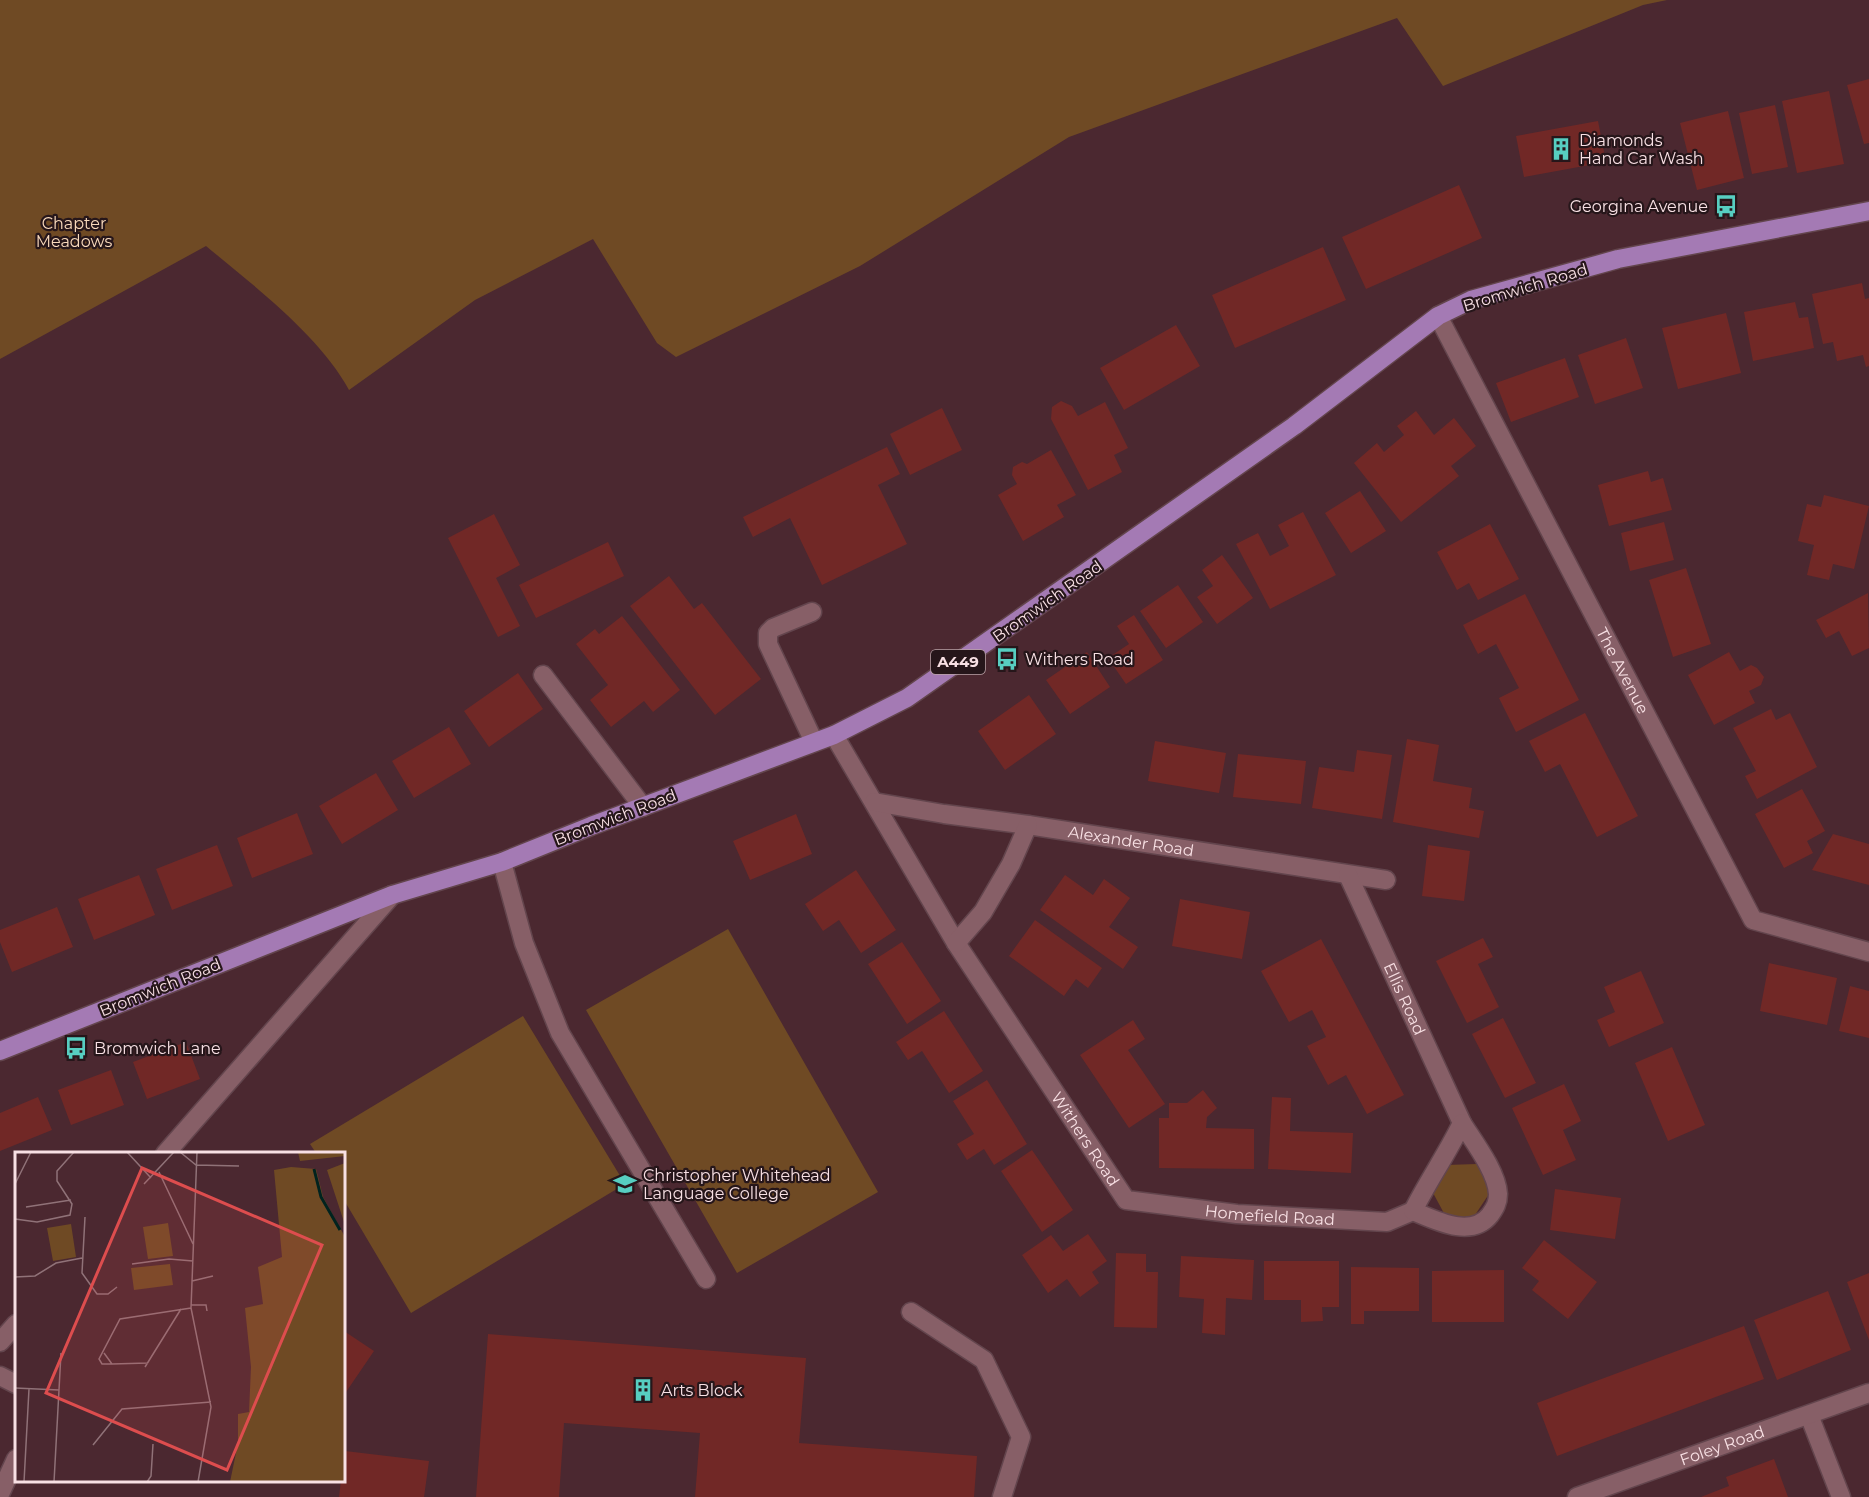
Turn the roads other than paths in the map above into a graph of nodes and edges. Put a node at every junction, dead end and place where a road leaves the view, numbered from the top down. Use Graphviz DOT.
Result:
graph roads {
  1 [pos="1869,211"];
  2 [pos="1438,316"];
  3 [pos="812,612"];
  4 [pos="543,675"];
  5 [pos="834,735"];
  6 [pos="814,742"];
  7 [pos="874,802"];
  8 [pos="643,807"];
  9 [pos="1028,825"];
  10 [pos="502,862"];
  11 [pos="1348,875"];
  12 [pos="1386,880"];
  13 [pos="392,895"];
  14 [pos="956,943"];
  15 [pos="1869,952"];
  16 [pos="0,1051"];
  17 [pos="1462,1123"];
  18 [pos="167,1152"];
  19 [pos="1126,1200"];
  20 [pos="1413,1211"];
  21 [pos="706,1279"];
  22 [pos="911,1312"];
  23 [pos="15,1325"];
  24 [pos="0,1342"];
  25 [pos="0,1376"];
  26 [pos="15,1384"];
  27 [pos="1869,1394"];
  28 [pos="1809,1415"];
  29 [pos="15,1461"];
  30 [pos="0,1494"];
  31 [pos="1002,1497"];
  32 [pos="1577,1497"];
  33 [pos="1841,1497"];
  1 -- 2 [label="main road, Bromwich Road / A449"];
  2 -- 5 [label="main road, Bromwich Road / A449"];
  2 -- 15 [label="street, The Avenue"];
  3 -- 6 [label="street"];
  4 -- 8 [label="street"];
  5 -- 6 [label="main road, Bromwich Road / A449"];
  5 -- 7 [label="street, Withers Road"];
  6 -- 8 [label="main road, Bromwich Road / A449"];
  7 -- 9 [label="street, Alexander Road"];
  7 -- 14 [label="street, Withers Road"];
  8 -- 10 [label="main road, Bromwich Road / A449"];
  9 -- 11 [label="street, Alexander Road"];
  9 -- 14 [label="street"];
  10 -- 13 [label="main road, Bromwich Road / A449"];
  10 -- 21 [label="street"];
  11 -- 12 [label="street, Alexander Road"];
  11 -- 17 [label="street, Ellis Road"];
  13 -- 16 [label="main road, Bromwich Road / A449"];
  13 -- 18 [label="street"];
  14 -- 19 [label="street, Withers Road"];
  17 -- 20 [label="street"];
  17 -- 20 [label="street, Ellis Road"];
  19 -- 20 [label="street, Homefield Road"];
  22 -- 31 [label="street"];
  23 -- 24 [label="street"];
  25 -- 26 [label="street"];
  27 -- 28 [label="street, Foley Road"];
  28 -- 32 [label="street, Foley Road"];
  28 -- 33 [label="street"];
  29 -- 30 [label="street"];
}
